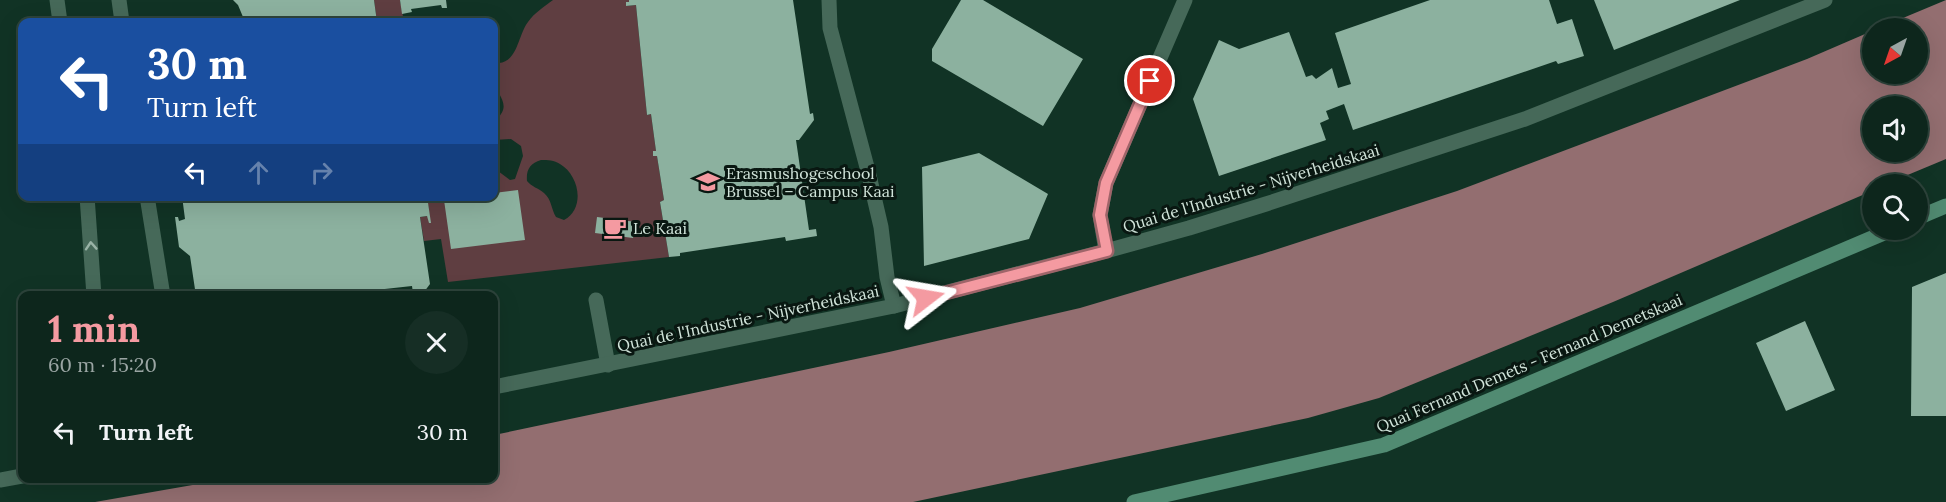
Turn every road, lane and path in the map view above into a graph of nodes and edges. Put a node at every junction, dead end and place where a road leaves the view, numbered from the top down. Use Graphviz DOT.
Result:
graph roads {
  1 [pos="57,0"];
  2 [pos="119,0"];
  3 [pos="829,0"];
  4 [pos="1185,0"];
  5 [pos="1826,0"];
  6 [pos="59,18"];
  7 [pos="121,18"];
  8 [pos="87,201"];
  9 [pos="148,201"];
  10 [pos="1946,206"];
  11 [pos="1928,213"];
  12 [pos="1867,240"];
  13 [pos="1107,251"];
  14 [pos="94,291"];
  15 [pos="162,291"];
  16 [pos="596,300"];
  17 [pos="894,306"];
  18 [pos="608,365"];
  19 [pos="498,386"];
  20 [pos="18,477"];
  21 [pos="0,480"];
  22 [pos="1134,502"];
  1 -- 6 [label="street"];
  2 -- 7 [label="street"];
  3 -- 17 [label="street"];
  4 -- 13 [label="street"];
  5 -- 13 [label="street, Quai de l'Industrie - Nijverheidskaai"];
  14 -- 8 [label="street, one-way"];
  9 -- 15 [label="street"];
  10 -- 11 [label="street"];
  12 -- 22 [label="street, Quai Fernand Demets - Fernand Demetskaai"];
  13 -- 17 [label="street, Quai de l'Industrie - Nijverheidskaai"];
  16 -- 18 [label="street"];
  17 -- 18 [label="street, Quai de l'Industrie - Nijverheidskaai"];
  18 -- 19 [label="street, Quai de l'Industrie - Nijverheidskaai"];
  20 -- 21 [label="street"];
}
